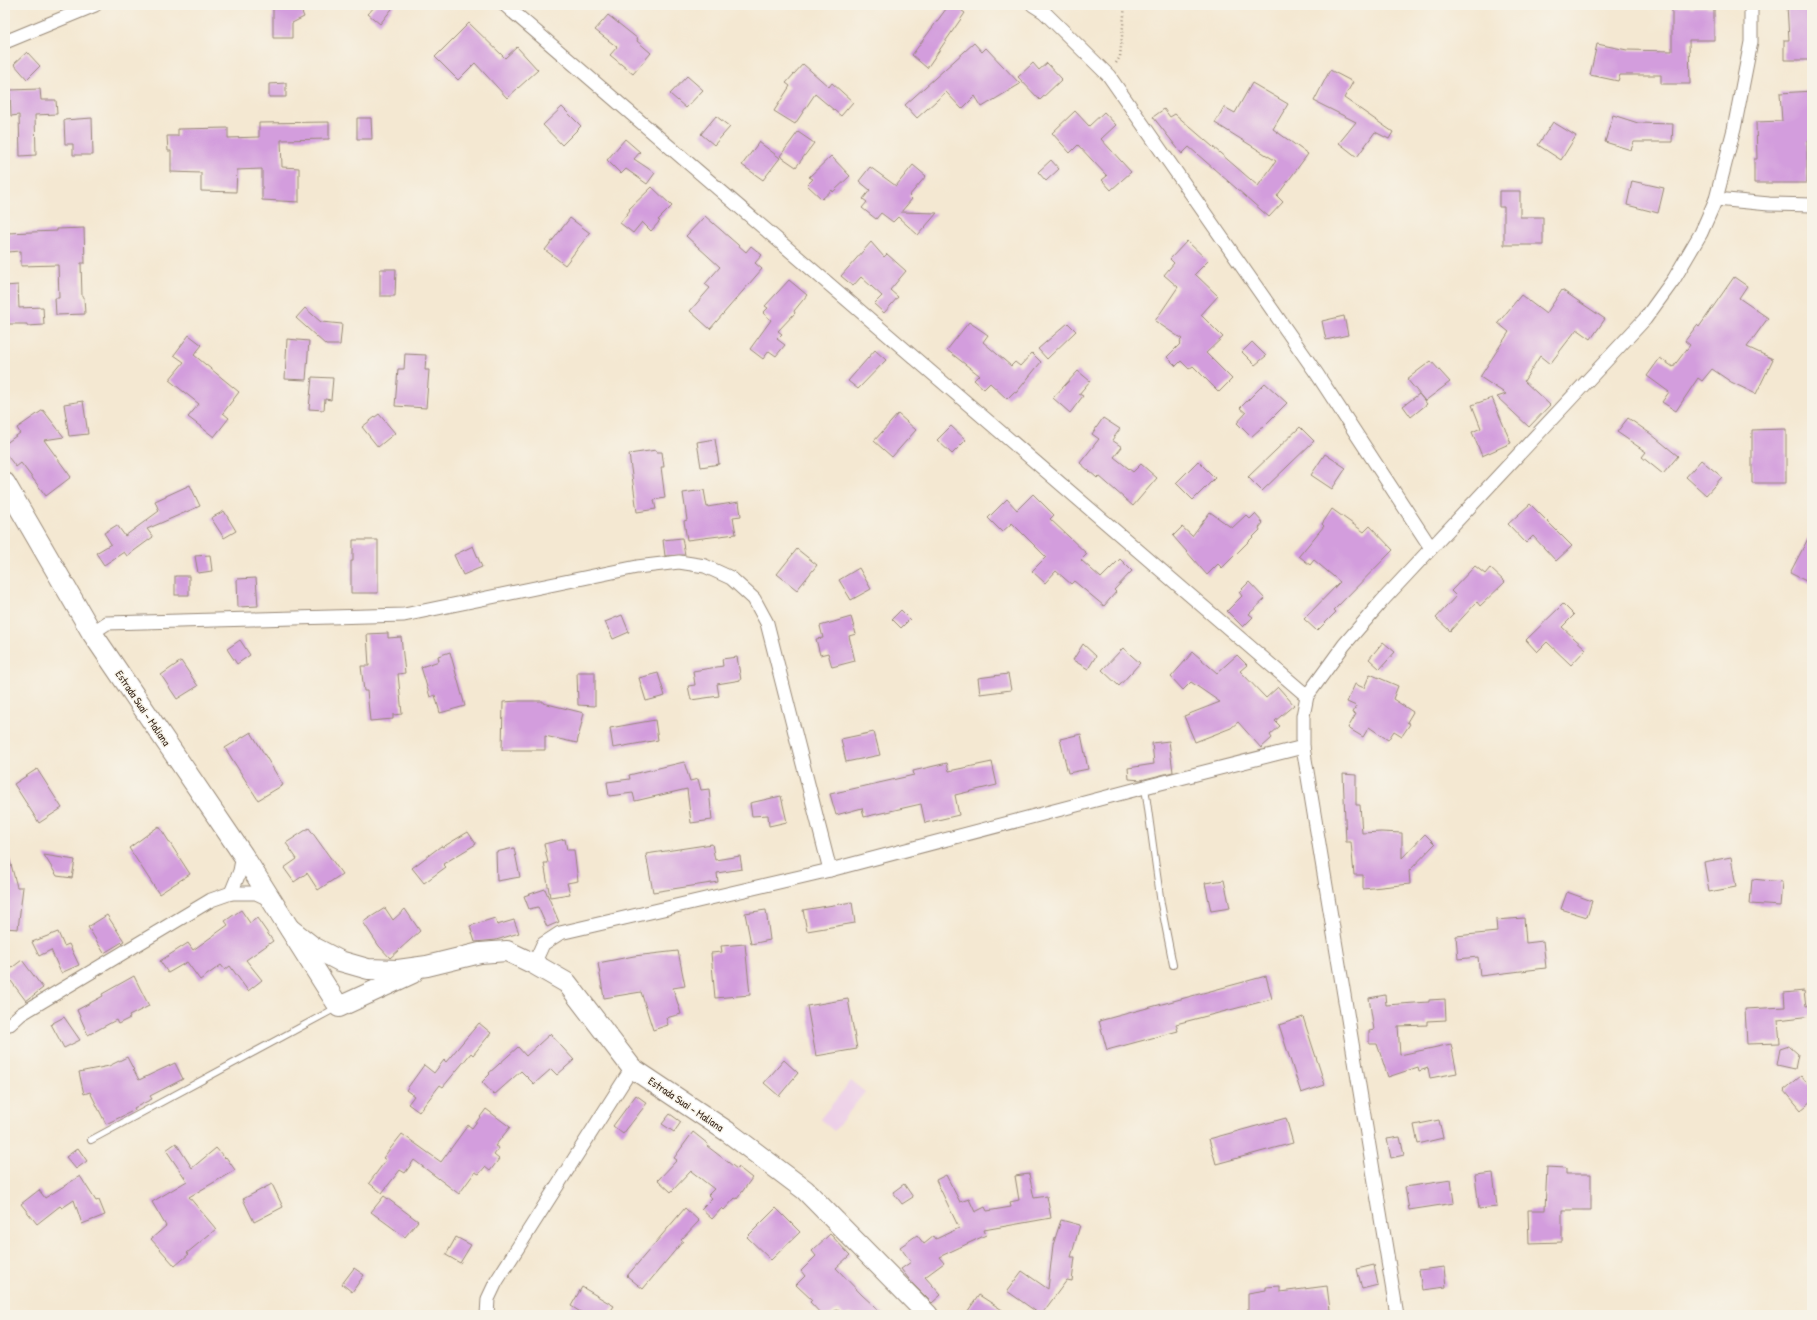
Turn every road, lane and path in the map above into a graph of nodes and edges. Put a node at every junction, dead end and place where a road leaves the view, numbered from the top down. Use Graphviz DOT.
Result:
graph roads {
  1 [pos="95,5"];
  2 [pos="505,5"];
  3 [pos="1033,5"];
  4 [pos="1125,5"];
  5 [pos="1751,5"];
  6 [pos="5,42"];
  7 [pos="1109,76"];
  8 [pos="1716,199"];
  9 [pos="1812,205"];
  10 [pos="5,482"];
  11 [pos="1431,548"];
  12 [pos="92,633"];
  13 [pos="1307,696"];
  14 [pos="1303,747"];
  15 [pos="1145,787"];
  16 [pos="243,855"];
  17 [pos="830,870"];
  18 [pos="231,893"];
  19 [pos="272,901"];
  20 [pos="290,929"];
  21 [pos="534,964"];
  22 [pos="1172,965"];
  23 [pos="427,966"];
  24 [pos="340,1007"];
  25 [pos="5,1025"];
  26 [pos="632,1068"];
  27 [pos="91,1140"];
  28 [pos="486,1314"];
  29 [pos="928,1315"];
  30 [pos="1396,1315"];
  1 -- 6 [label="street"];
  2 -- 13 [label="street"];
  3 -- 7 [label="street"];
  4 -- 7 [label="path"];
  5 -- 8 [label="street"];
  7 -- 11 [label="street"];
  8 -- 9 [label="street"];
  8 -- 11 [label="street"];
  10 -- 12 [label="main road, Estrada Suai - Maliana"];
  11 -- 13 [label="street"];
  12 -- 16 [label="main road, Estrada Suai - Maliana"];
  12 -- 17 [label="street"];
  13 -- 14 [label="street"];
  14 -- 15 [label="street"];
  14 -- 30 [label="street"];
  15 -- 17 [label="street"];
  15 -- 22 [label="lane"];
  16 -- 18 [label="street"];
  16 -- 19 [label="main road, Estrada Suai - Maliana"];
  17 -- 21 [label="street"];
  18 -- 19 [label="street"];
  18 -- 25 [label="street"];
  19 -- 20 [label="main road, Estrada Suai - Maliana"];
  20 -- 23 [label="main road, Estrada Suai - Maliana"];
  20 -- 24 [label="main road, Estrada Suai - Maliana"];
  21 -- 23 [label="main road, Estrada Suai - Maliana"];
  21 -- 26 [label="main road, Estrada Suai - Maliana"];
  23 -- 24 [label="main road, Estrada Suai - Maliana"];
  24 -- 27 [label="lane"];
  26 -- 28 [label="street"];
  26 -- 29 [label="main road, Estrada Suai - Maliana"];
}
